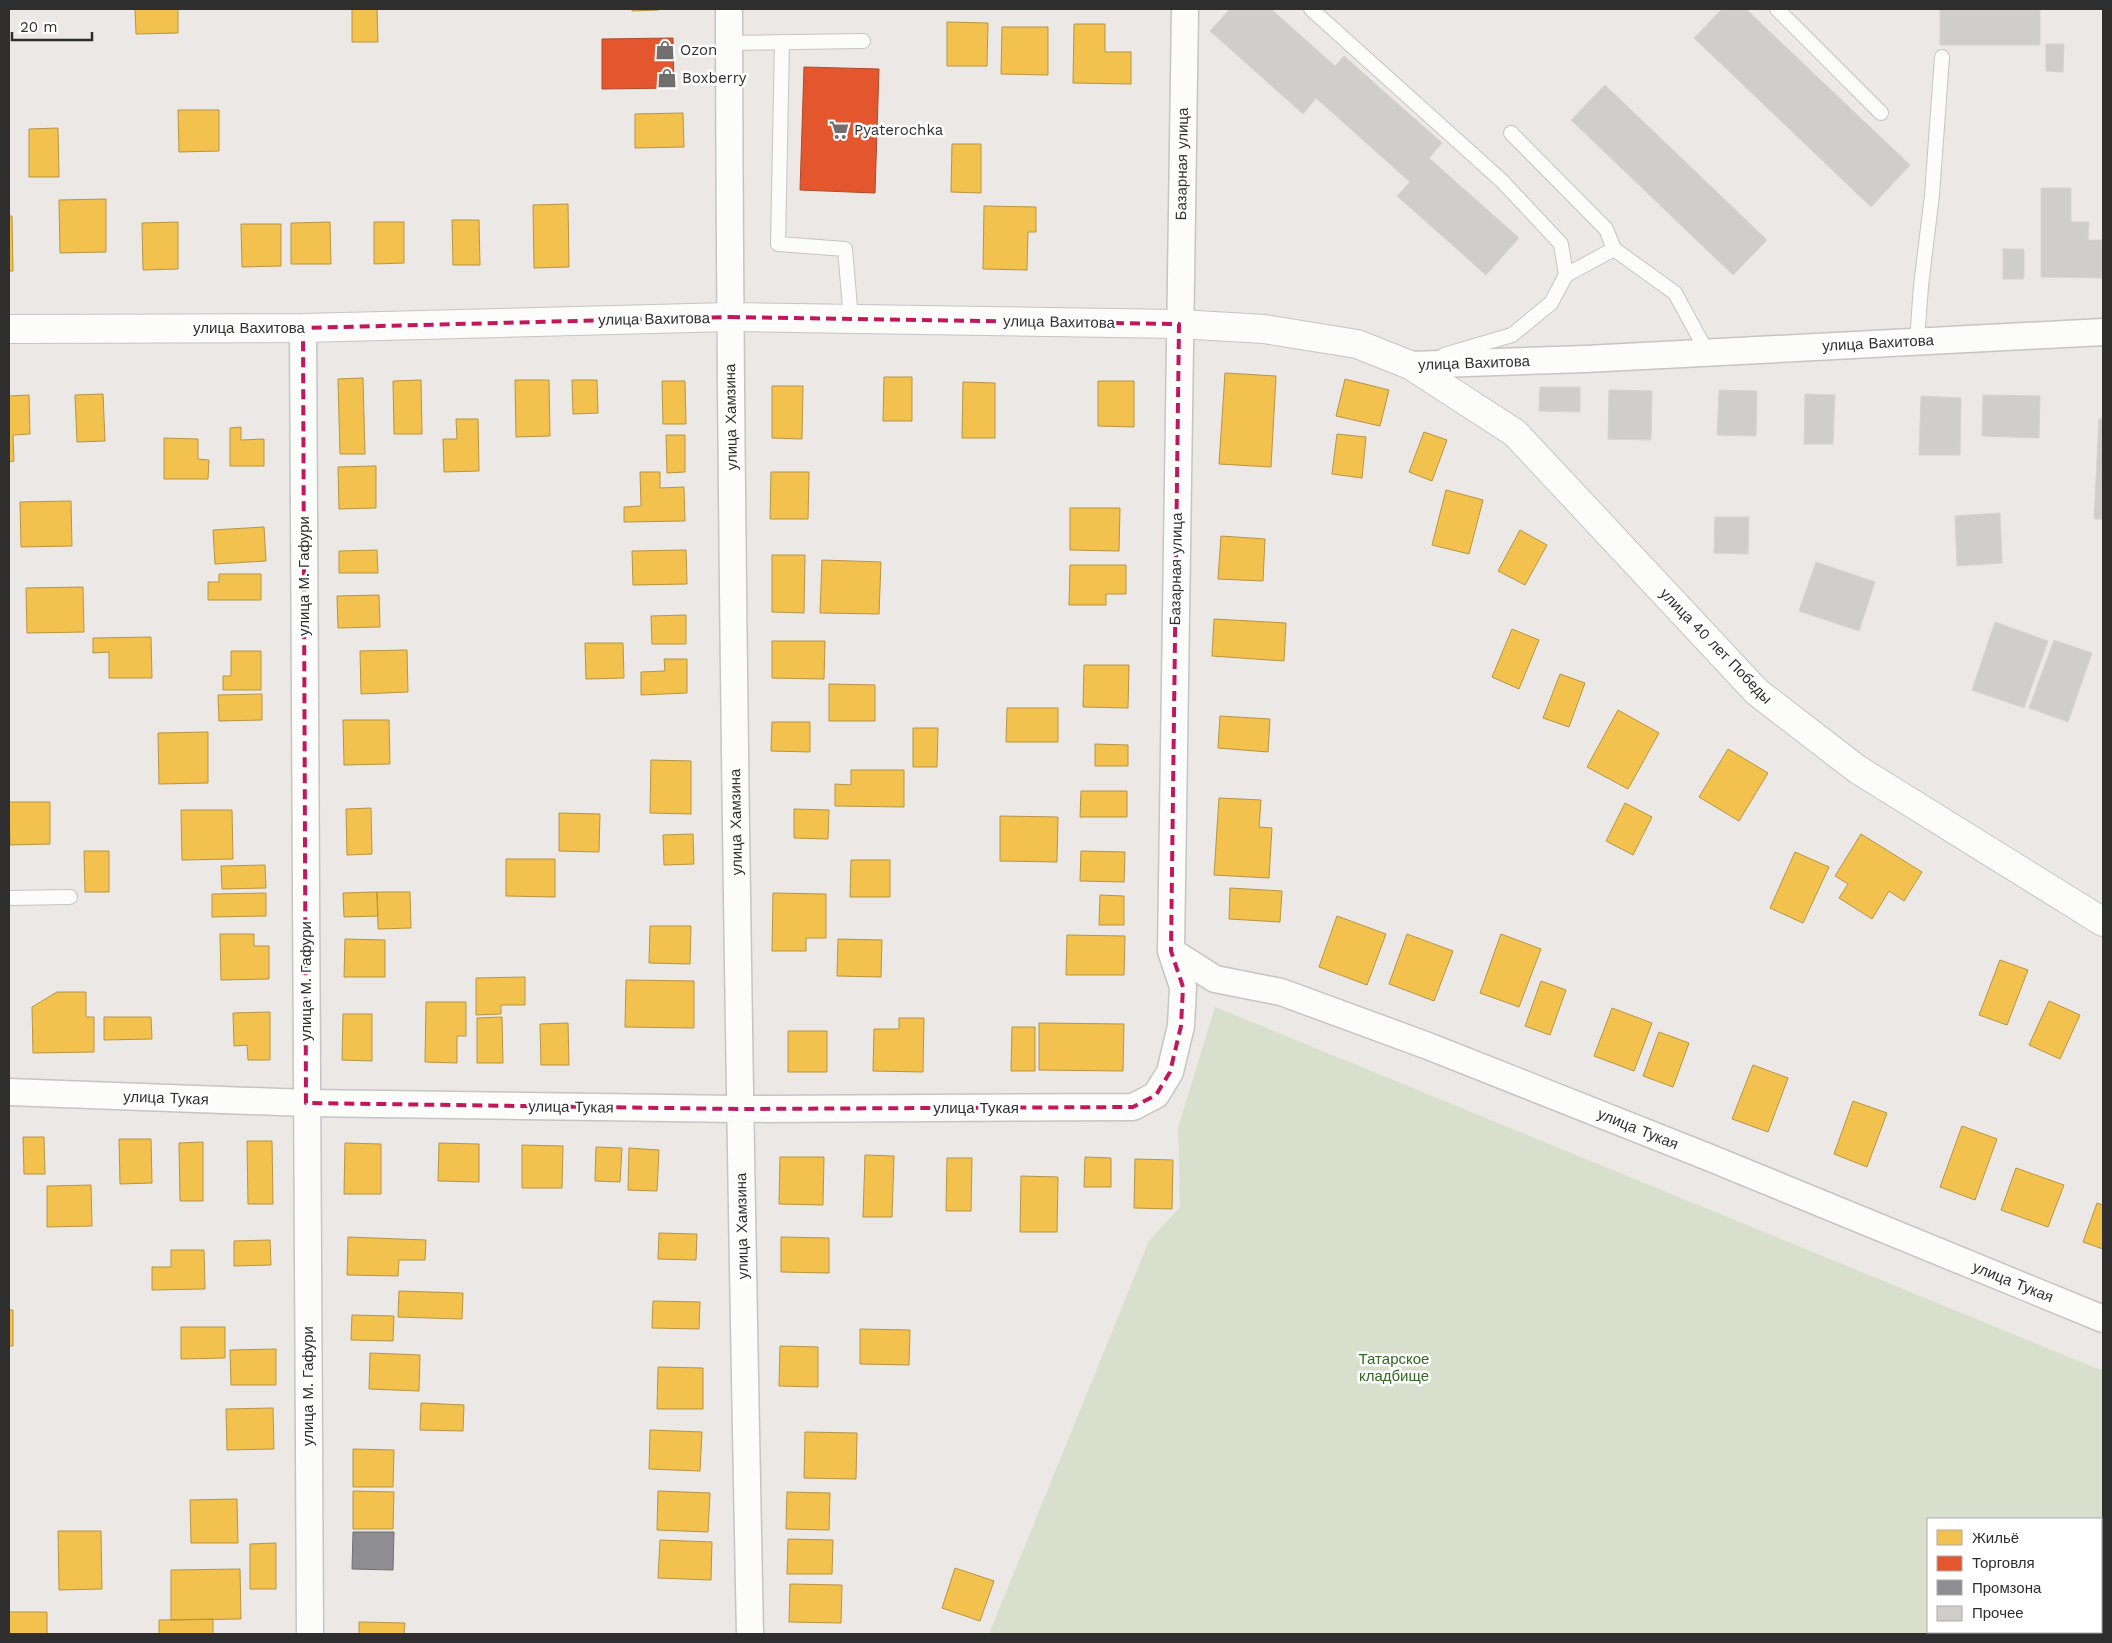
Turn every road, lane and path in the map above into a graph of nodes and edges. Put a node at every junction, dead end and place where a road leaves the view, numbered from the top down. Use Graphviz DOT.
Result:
graph roads {
  1 [pos="729,9"];
  2 [pos="1185,9"];
  3 [pos="1311,9"];
  4 [pos="1777,9"];
  5 [pos="863,41"];
  6 [pos="782,42"];
  7 [pos="729,43"];
  8 [pos="1942,57"];
  9 [pos="1881,113"];
  10 [pos="1511,133"];
  11 [pos="1614,249"];
  12 [pos="1566,275"];
  13 [pos="730,317"];
  14 [pos="851,319"];
  15 [pos="1179,324"];
  16 [pos="302,328"];
  17 [pos="9,329"];
  18 [pos="2103,332"];
  19 [pos="1917,341"];
  20 [pos="1708,352"];
  21 [pos="1410,365"];
  22 [pos="70,897"];
  23 [pos="9,898"];
  24 [pos="2103,922"];
  25 [pos="1171,951"];
  26 [pos="9,1092"];
  27 [pos="306,1103"];
  28 [pos="1133,1107"];
  29 [pos="740,1109"];
  30 [pos="2103,1319"];
  31 [pos="310,1634"];
  32 [pos="750,1634"];
  1 -- 7 [label="street, улица Хамзина"];
  2 -- 15 [label="street, Базарная улица"];
  3 -- 12 [label="lane"];
  4 -- 9 [label="lane"];
  5 -- 6 [label="lane"];
  6 -- 7 [label="lane"];
  6 -- 14 [label="lane"];
  7 -- 13 [label="street, улица Хамзина"];
  8 -- 19 [label="lane"];
  10 -- 11 [label="lane"];
  11 -- 12 [label="lane"];
  11 -- 20 [label="lane"];
  12 -- 21 [label="lane"];
  13 -- 14 [label="street, улица Вахитова"];
  13 -- 16 [label="street, улица Вахитова"];
  13 -- 29 [label="street, улица Хамзина"];
  14 -- 15 [label="street, улица Вахитова"];
  15 -- 21 [label="street, улица Вахитова"];
  15 -- 25 [label="street, Базарная улица"];
  16 -- 17 [label="street, улица Вахитова"];
  16 -- 27 [label="street, улица М. Гафури"];
  18 -- 19 [label="street, улица Вахитова"];
  19 -- 20 [label="street, улица Вахитова"];
  20 -- 21 [label="street, улица Вахитова"];
  21 -- 24 [label="street, улица 40 лет Победы"];
  22 -- 23 [label="lane"];
  25 -- 28 [label="street, Базарная улица"];
  25 -- 30 [label="street, улица Тукая"];
  26 -- 27 [label="street, улица Тукая"];
  27 -- 29 [label="street, улица Тукая"];
  27 -- 31 [label="street, улица М. Гафури"];
  28 -- 29 [label="street, улица Тукая"];
  29 -- 32 [label="street, улица Хамзина"];
}
